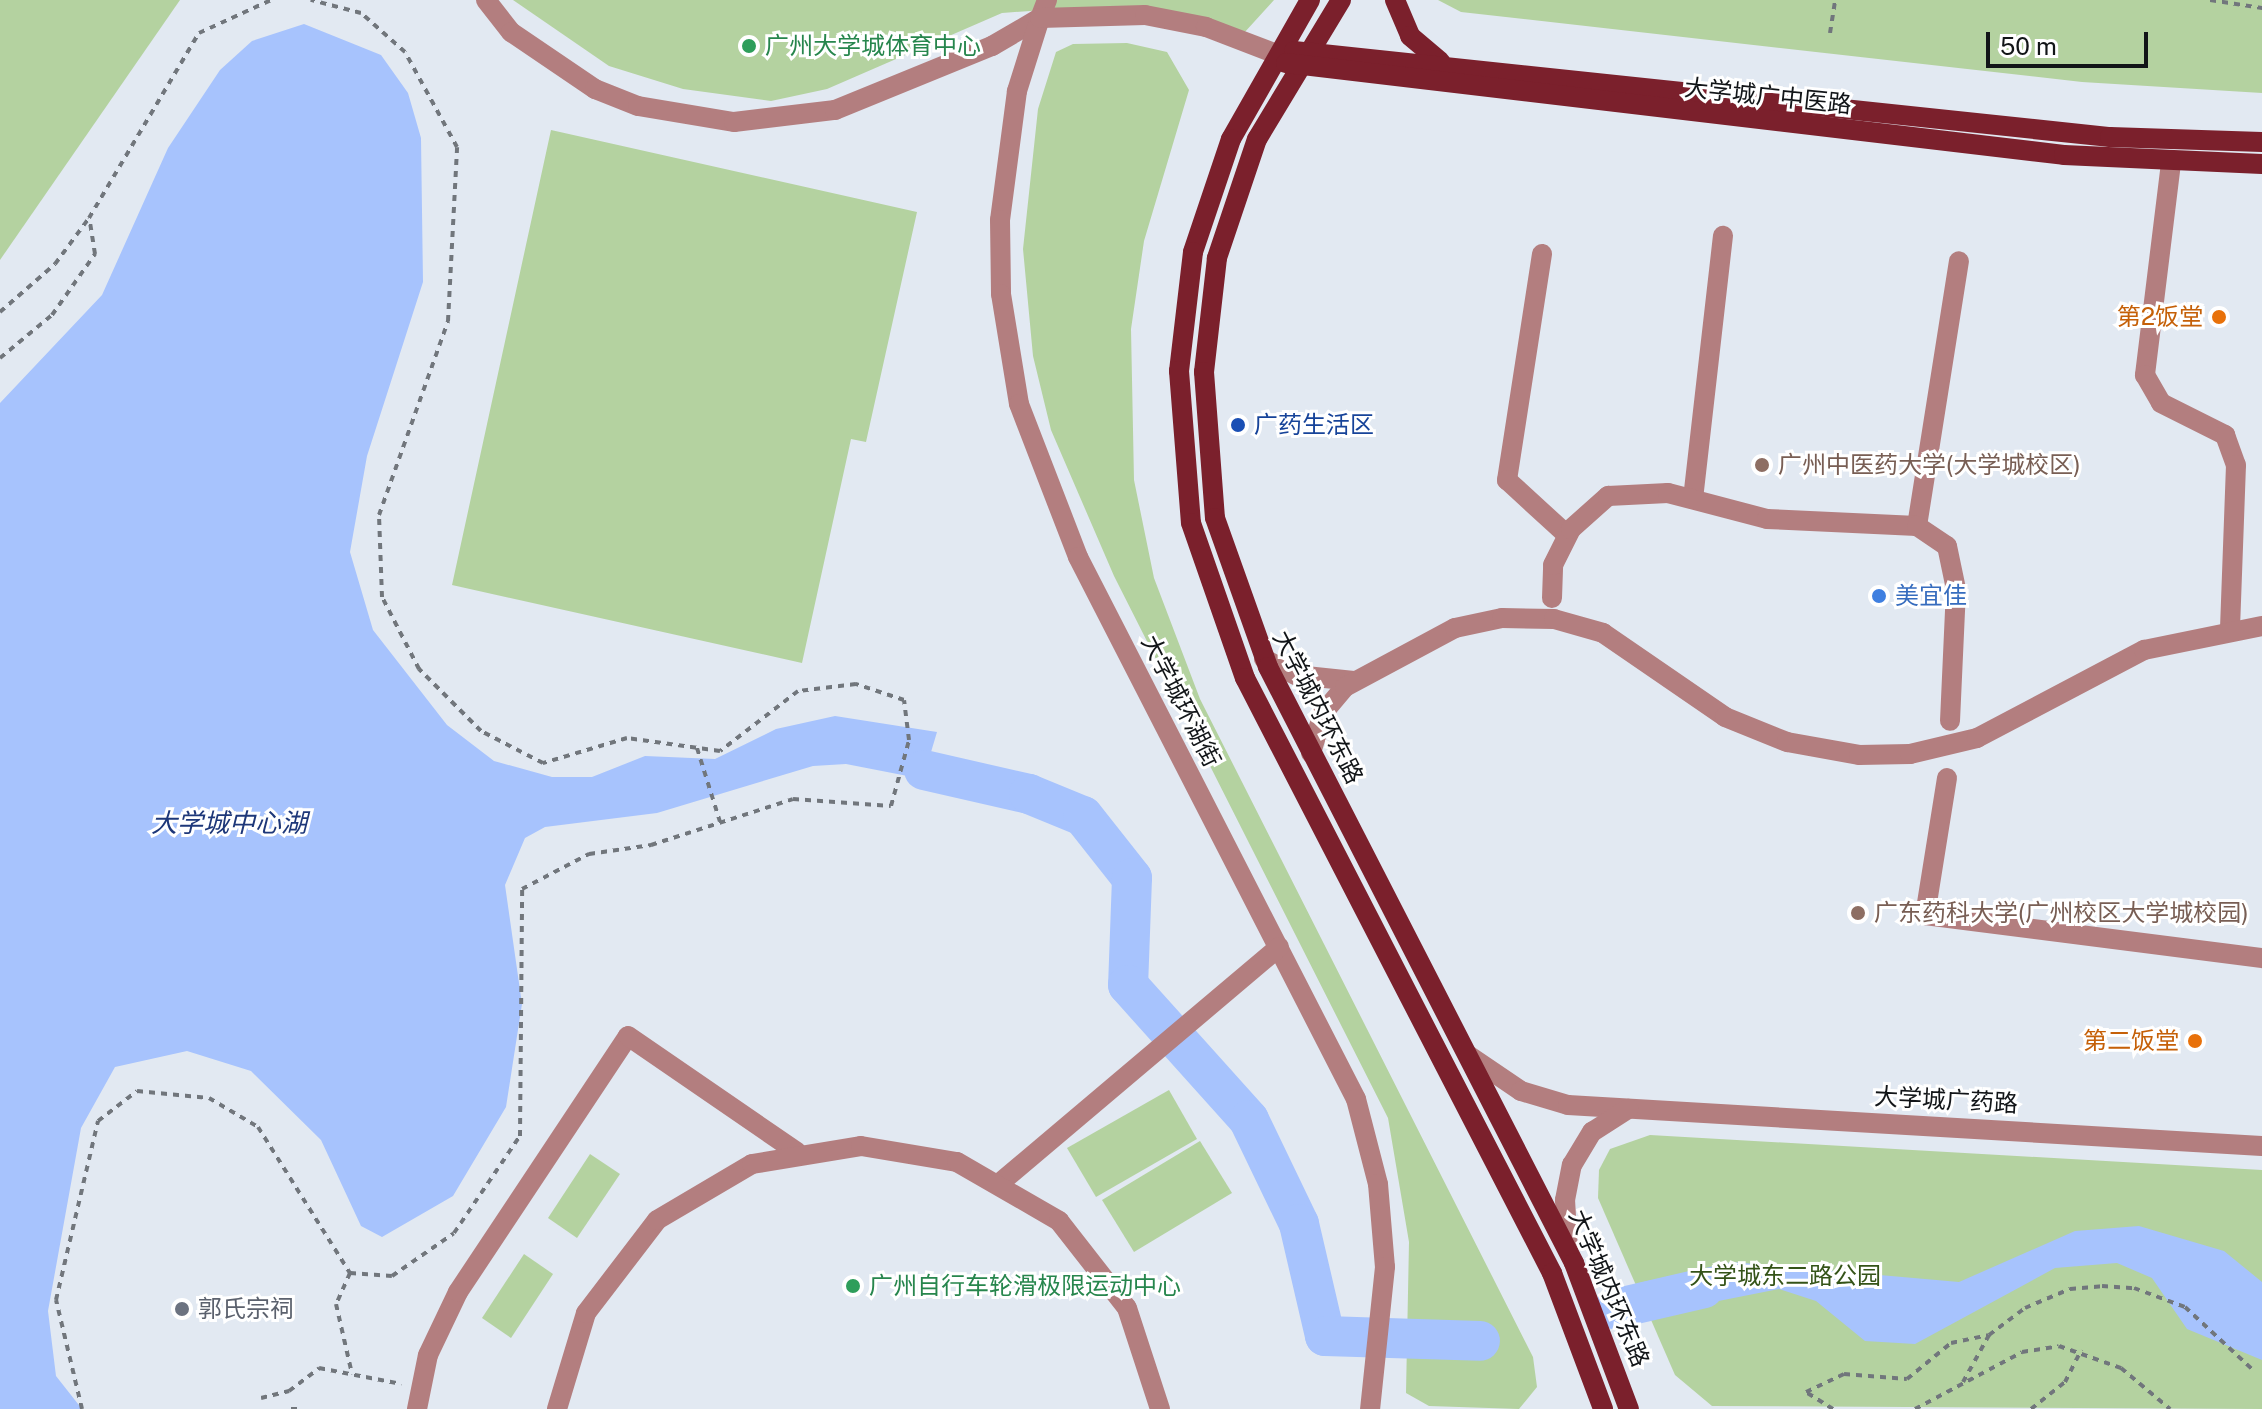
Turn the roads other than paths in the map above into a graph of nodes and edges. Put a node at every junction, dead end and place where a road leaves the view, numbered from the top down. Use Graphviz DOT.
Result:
graph roads {
  1 [pos="486,0"];
  2 [pos="1310,0"];
  3 [pos="1341,0"];
  4 [pos="1395,0"];
  5 [pos="1037,13"];
  6 [pos="1306,49"];
  7 [pos="1274,53"];
  8 [pos="1447,65"];
  9 [pos="1293,69"];
  10 [pos="2262,142"];
  11 [pos="2171,163"];
  12 [pos="2262,164"];
  13 [pos="1723,236"];
  14 [pos="1542,254"];
  15 [pos="1959,261"];
  16 [pos="1693,499"];
  17 [pos="1917,526"];
  18 [pos="1567,535"];
  19 [pos="1552,598"];
  20 [pos="2262,626"];
  21 [pos="2230,628"];
  22 [pos="1264,659"];
  23 [pos="1354,681"];
  24 [pos="1950,721"];
  25 [pos="1311,753"];
  26 [pos="1947,778"];
  27 [pos="1279,947"];
  28 [pos="2262,958"];
  29 [pos="1465,1052"];
  30 [pos="1628,1109"];
  31 [pos="2262,1146"];
  32 [pos="797,1152"];
  33 [pos="1001,1182"];
  34 [pos="1569,1252"];
  35 [pos="417,1409"];
  36 [pos="557,1409"];
  37 [pos="1160,1409"];
  38 [pos="1370,1409"];
  39 [pos="1603,1409"];
  40 [pos="1629,1409"];
  1 -- 5 [label="street"];
  2 -- 7 [label="main road, 大学城内环东路"];
  3 -- 6 [label="main road, 大学城内环东路"];
  4 -- 8 [label="main road"];
  5 -- 7 [label="street, 大学城广中医路"];
  5 -- 27 [label="street, 大学城环湖街"];
  6 -- 7 [label="main road, 大学城广中医路"];
  6 -- 8 [label="main road, 大学城广中医路"];
  6 -- 9 [label="main road, 大学城内环东路"];
  7 -- 9 [label="main road, 大学城广中医路"];
  7 -- 39 [label="main road, 大学城内环东路"];
  8 -- 10 [label="main road, 大学城广中医路"];
  9 -- 11 [label="main road, 大学城广中医路"];
  9 -- 22 [label="main road, 大学城内环东路"];
  11 -- 12 [label="main road, 大学城广中医路"];
  11 -- 21 [label="street"];
  13 -- 16 [label="street"];
  14 -- 18 [label="street"];
  15 -- 17 [label="street"];
  16 -- 17 [label="street"];
  16 -- 18 [label="street"];
  17 -- 24 [label="street"];
  18 -- 19 [label="street"];
  20 -- 21 [label="street"];
  21 -- 23 [label="street"];
  22 -- 23 [label="street"];
  22 -- 25 [label="main road, 大学城内环东路"];
  23 -- 25 [label="street"];
  25 -- 29 [label="main road, 大学城内环东路"];
  26 -- 28 [label="street"];
  27 -- 33 [label="street"];
  27 -- 38 [label="street, 大学城环湖街"];
  29 -- 30 [label="street, 大学城广药路"];
  29 -- 34 [label="main road, 大学城内环东路"];
  30 -- 31 [label="street, 大学城广药路"];
  30 -- 34 [label="street"];
  32 -- 33 [label="street"];
  32 -- 35 [label="street"];
  32 -- 36 [label="street"];
  33 -- 37 [label="street"];
  34 -- 40 [label="main road, 大学城内环东路"];
}
